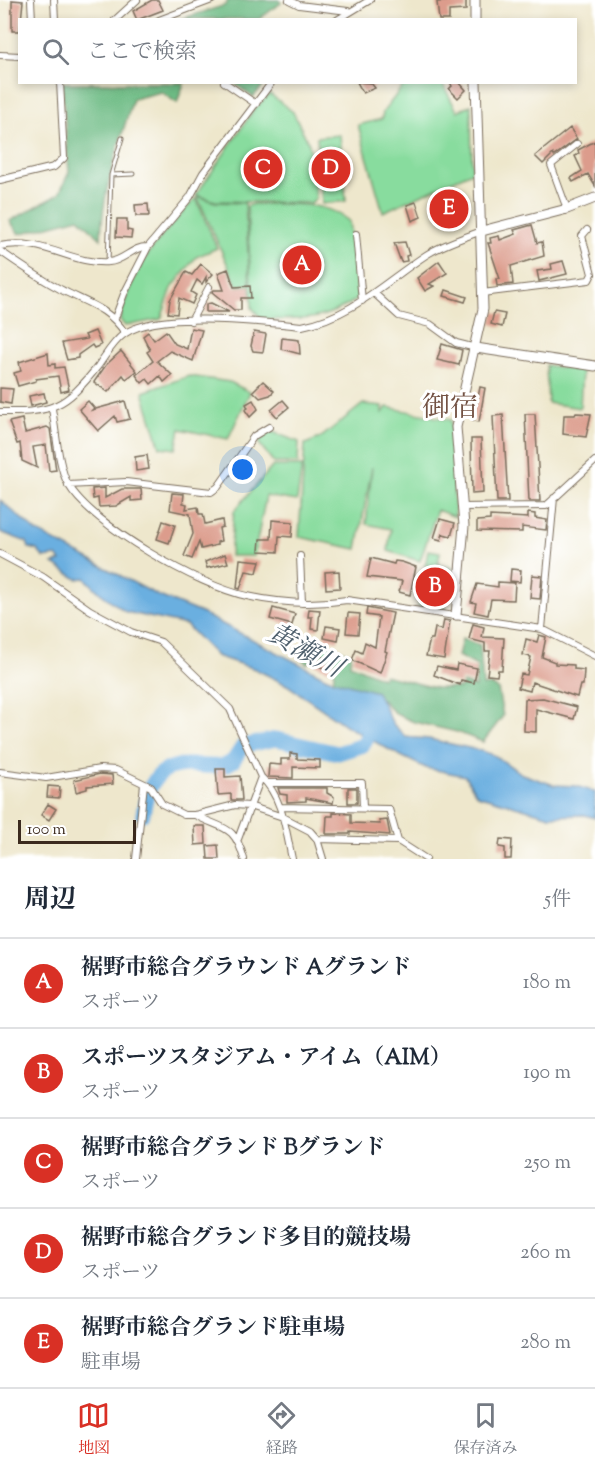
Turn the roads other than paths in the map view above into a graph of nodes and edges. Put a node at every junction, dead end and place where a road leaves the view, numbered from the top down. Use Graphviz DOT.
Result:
graph roads {
  1 [pos="31,0"];
  2 [pos="54,0"];
  3 [pos="138,0"];
  4 [pos="212,0"];
  5 [pos="290,0"];
  6 [pos="370,0"];
  7 [pos="475,0"];
  8 [pos="348,11"];
  9 [pos="33,18"];
  10 [pos="55,18"];
  11 [pos="117,18"];
  12 [pos="164,18"];
  13 [pos="339,18"];
  14 [pos="475,18"];
  15 [pos="0,55"];
  16 [pos="18,56"];
  17 [pos="60,84"];
  18 [pos="227,84"];
  19 [pos="270,84"];
  20 [pos="476,84"];
  21 [pos="255,104"];
  22 [pos="122,138"];
  23 [pos="577,144"];
  24 [pos="133,174"];
  25 [pos="111,175"];
  26 [pos="0,180"];
  27 [pos="595,198"];
  28 [pos="567,209"];
  29 [pos="587,230"];
  30 [pos="482,231"];
  31 [pos="356,234"];
  32 [pos="0,246"];
  33 [pos="148,247"];
  34 [pos="0,251"];
  35 [pos="108,262"];
  36 [pos="209,286"];
  37 [pos="374,293"];
  38 [pos="482,293"];
  39 [pos="362,301"];
  40 [pos="115,318"];
  41 [pos="191,321"];
  42 [pos="125,333"];
  43 [pos="476,348"];
  44 [pos="595,366"];
  45 [pos="52,409"];
  46 [pos="0,412"];
  47 [pos="269,427"];
  48 [pos="595,461"];
  49 [pos="68,485"];
  50 [pos="554,498"];
  51 [pos="462,507"];
  52 [pos="0,554"];
  53 [pos="300,556"];
  54 [pos="302,603"];
  55 [pos="456,615"];
  56 [pos="542,629"];
  57 [pos="595,656"];
  58 [pos="0,772"];
  59 [pos="261,777"];
  60 [pos="267,783"];
  61 [pos="147,785"];
  62 [pos="249,806"];
  63 [pos="280,807"];
  64 [pos="363,808"];
  65 [pos="195,815"];
  66 [pos="283,817"];
  67 [pos="238,839"];
  68 [pos="317,839"];
  69 [pos="398,841"];
  70 [pos="136,859"];
  71 [pos="244,859"];
  72 [pos="292,859"];
  73 [pos="323,859"];
  74 [pos="426,859"];
  1 -- 9 [label="street"];
  2 -- 10 [label="street"];
  3 -- 11 [label="street"];
  4 -- 12 [label="street"];
  5 -- 8 [label="street"];
  6 -- 8 [label="street"];
  7 -- 14 [label="street"];
  8 -- 13 [label="street"];
  15 -- 16 [label="street"];
  17 -- 26 [label="street"];
  18 -- 21 [label="street"];
  19 -- 21 [label="street"];
  20 -- 30 [label="street"];
  21 -- 33 [label="street"];
  22 -- 25 [label="lane"];
  23 -- 28 [label="street"];
  24 -- 25 [label="lane"];
  25 -- 35 [label="lane"];
  27 -- 28 [label="street"];
  28 -- 30 [label="street"];
  29 -- 38 [label="street"];
  30 -- 37 [label="street"];
  30 -- 38 [label="street"];
  31 -- 39 [label="street"];
  32 -- 35 [label="street"];
  33 -- 35 [label="street"];
  33 -- 40 [label="street"];
  34 -- 40 [label="street"];
  36 -- 41 [label="street"];
  37 -- 39 [label="street"];
  37 -- 43 [label="street"];
  38 -- 43 [label="street"];
  39 -- 41 [label="street"];
  40 -- 42 [label="street"];
  41 -- 42 [label="street"];
  42 -- 45 [label="street"];
  43 -- 44 [label="street"];
  43 -- 51 [label="street"];
  45 -- 46 [label="street"];
  45 -- 49 [label="street"];
  47 -- 49 [label="street"];
  48 -- 50 [label="street"];
  49 -- 54 [label="street"];
  50 -- 51 [label="street"];
  50 -- 56 [label="street"];
  51 -- 55 [label="street"];
  52 -- 59 [label="street"];
  53 -- 54 [label="street"];
  54 -- 55 [label="street"];
  55 -- 56 [label="street"];
  56 -- 57 [label="street"];
  58 -- 61 [label="street"];
  59 -- 60 [label="street"];
  59 -- 62 [label="street"];
  60 -- 63 [label="street"];
  60 -- 64 [label="street"];
  61 -- 65 [label="street"];
  61 -- 70 [label="street"];
  62 -- 65 [label="street"];
  62 -- 66 [label="street"];
  62 -- 67 [label="street"];
  63 -- 64 [label="street"];
  63 -- 66 [label="street"];
  64 -- 69 [label="street"];
  65 -- 67 [label="street"];
  66 -- 68 [label="street"];
  66 -- 72 [label="street"];
  67 -- 71 [label="street"];
  68 -- 69 [label="street"];
  68 -- 73 [label="street"];
  69 -- 74 [label="street"];
}
